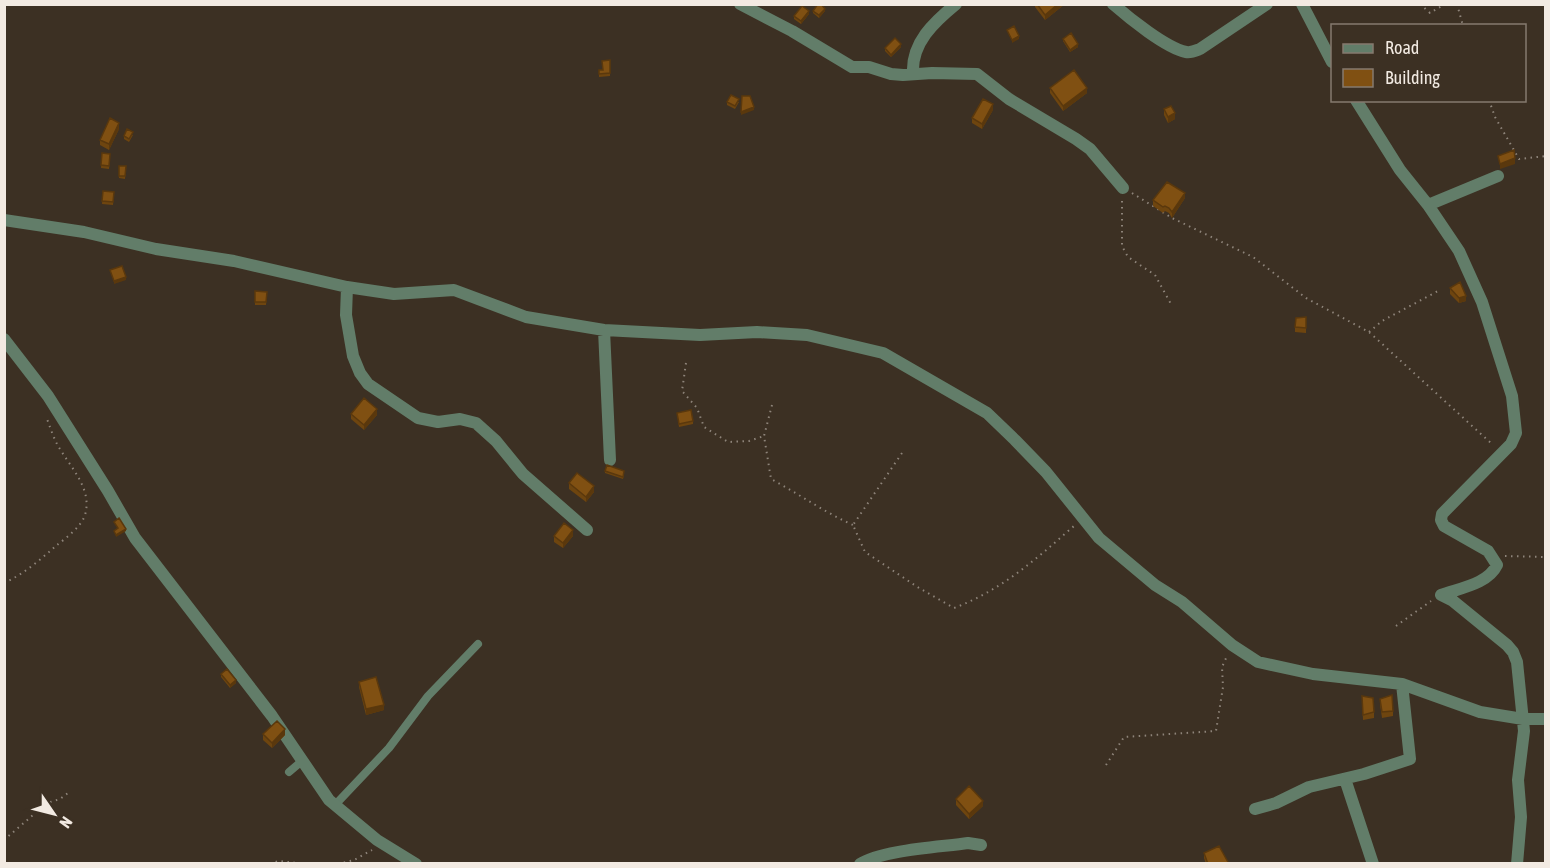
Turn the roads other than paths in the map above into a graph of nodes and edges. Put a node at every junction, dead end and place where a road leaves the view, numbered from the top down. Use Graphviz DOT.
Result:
graph roads {
  1 [pos="740,4"];
  2 [pos="956,4"];
  3 [pos="1113,4"];
  4 [pos="1267,4"];
  5 [pos="1302,4"];
  6 [pos="1331,60"];
  7 [pos="912,74"];
  8 [pos="1357,102"];
  9 [pos="1498,176"];
  10 [pos="1123,188"];
  11 [pos="1428,206"];
  12 [pos="4,220"];
  13 [pos="347,287"];
  14 [pos="604,330"];
  15 [pos="4,339"];
  16 [pos="610,460"];
  17 [pos="587,530"];
  18 [pos="478,644"];
  19 [pos="1402,684"];
  20 [pos="1523,719"];
  21 [pos="1545,719"];
  22 [pos="302,761"];
  23 [pos="289,772"];
  24 [pos="1345,779"];
  25 [pos="335,805"];
  26 [pos="1255,809"];
  27 [pos="981,845"];
  28 [pos="416,864"];
  29 [pos="860,864"];
  30 [pos="1373,864"];
  31 [pos="1517,864"];
  1 -- 7 [label="street"];
  2 -- 7 [label="street"];
  3 -- 4 [label="street"];
  5 -- 6 [label="street"];
  7 -- 10 [label="street"];
  8 -- 11 [label="street"];
  9 -- 11 [label="street"];
  11 -- 20 [label="street"];
  12 -- 13 [label="street"];
  13 -- 14 [label="street"];
  13 -- 17 [label="street"];
  14 -- 16 [label="street"];
  14 -- 19 [label="street"];
  15 -- 22 [label="street"];
  18 -- 25 [label="lane"];
  19 -- 20 [label="street"];
  19 -- 24 [label="street"];
  20 -- 21 [label="street"];
  20 -- 31 [label="street"];
  22 -- 23 [label="lane"];
  22 -- 25 [label="street"];
  24 -- 26 [label="street"];
  24 -- 30 [label="street"];
  25 -- 28 [label="street"];
  27 -- 29 [label="street"];
}
